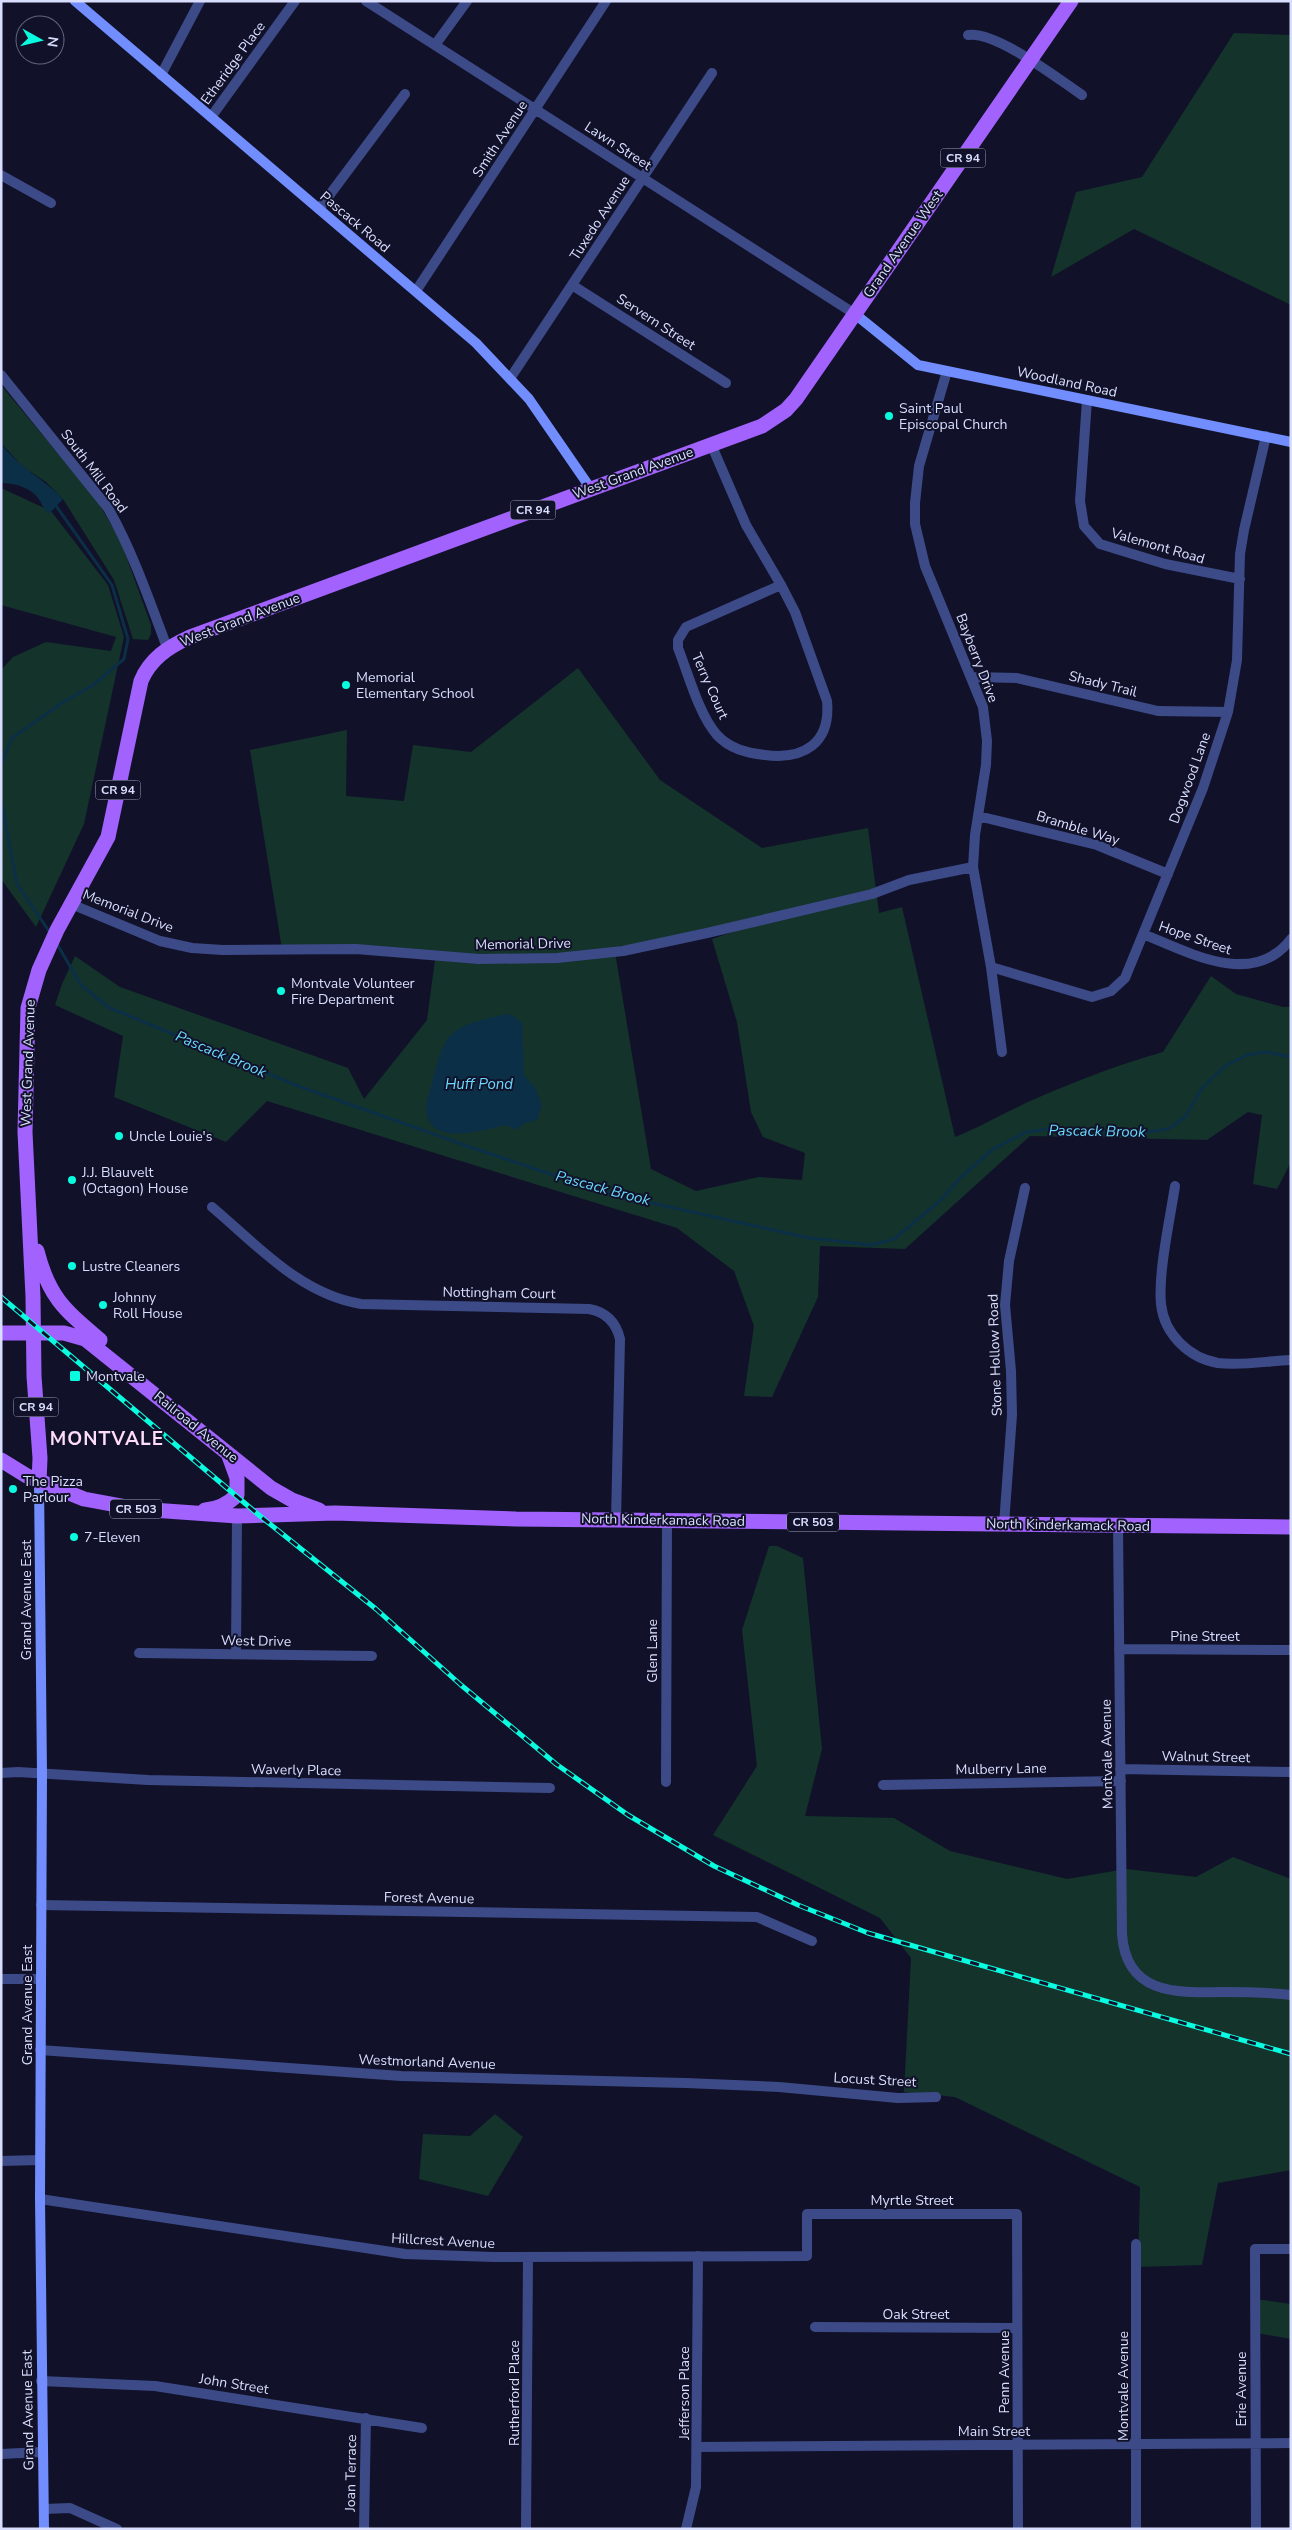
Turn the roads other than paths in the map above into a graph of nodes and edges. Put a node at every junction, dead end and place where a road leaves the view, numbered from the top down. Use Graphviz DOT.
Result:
graph roads {
  1 [pos="75,1"];
  2 [pos="200,1"];
  3 [pos="294,1"];
  4 [pos="366,1"];
  5 [pos="467,1"];
  6 [pos="606,1"];
  7 [pos="1071,1"];
  8 [pos="968,34"];
  9 [pos="435,45"];
  10 [pos="1030,61"];
  11 [pos="712,73"];
  12 [pos="161,75"];
  13 [pos="405,94"];
  14 [pos="1082,95"];
  15 [pos="535,109"];
  16 [pos="211,117"];
  17 [pos="1,175"];
  18 [pos="642,178"];
  19 [pos="52,203"];
  20 [pos="319,209"];
  21 [pos="572,285"];
  22 [pos="416,291"];
  23 [pos="855,314"];
  24 [pos="947,371"];
  25 [pos="1,375"];
  26 [pos="511,377"];
  27 [pos="726,383"];
  28 [pos="1087,400"];
  29 [pos="1266,436"];
  30 [pos="1291,442"];
  31 [pos="711,444"];
  32 [pos="590,489"];
  33 [pos="1240,580"];
  34 [pos="781,585"];
  35 [pos="168,650"];
  36 [pos="973,677"];
  37 [pos="1228,712"];
  38 [pos="978,816"];
  39 [pos="973,867"];
  40 [pos="1168,874"];
  41 [pos="71,904"];
  42 [pos="1143,934"];
  43 [pos="1291,940"];
  44 [pos="992,967"];
  45 [pos="1002,1052"];
  46 [pos="1175,1186"];
  47 [pos="1025,1188"];
  48 [pos="212,1207"];
  49 [pos="29,1234"];
  50 [pos="32,1332"];
  51 [pos="1,1333"];
  52 [pos="113,1360"];
  53 [pos="1291,1360"];
  54 [pos="229,1454"];
  55 [pos="1,1460"];
  56 [pos="39,1482"];
  57 [pos="237,1495"];
  58 [pos="169,1512"];
  59 [pos="335,1513"];
  60 [pos="237,1516"];
  61 [pos="616,1520"];
  62 [pos="667,1520"];
  63 [pos="1004,1524"];
  64 [pos="1118,1526"];
  65 [pos="1291,1527"];
  66 [pos="1119,1649"];
  67 [pos="1291,1650"];
  68 [pos="139,1653"];
  69 [pos="236,1654"];
  70 [pos="372,1656"];
  71 [pos="1120,1769"];
  72 [pos="1291,1772"];
  73 [pos="1,1773"];
  74 [pos="42,1774"];
  75 [pos="1120,1781"];
  76 [pos="666,1782"];
  77 [pos="883,1785"];
  78 [pos="550,1788"];
  79 [pos="41,1905"];
  80 [pos="812,1941"];
  81 [pos="1,1979"];
  82 [pos="41,1979"];
  83 [pos="1291,1995"];
  84 [pos="40,2050"];
  85 [pos="813,2090"];
  86 [pos="936,2096"];
  87 [pos="40,2160"];
  88 [pos="1,2161"];
  89 [pos="40,2199"];
  90 [pos="807,2214"];
  91 [pos="1017,2214"];
  92 [pos="1136,2244"];
  93 [pos="1291,2249"];
  94 [pos="698,2256"];
  95 [pos="528,2257"];
  96 [pos="815,2327"];
  97 [pos="1017,2328"];
  98 [pos="41,2381"];
  99 [pos="366,2418"];
  100 [pos="422,2428"];
  101 [pos="1291,2442"];
  102 [pos="1255,2443"];
  103 [pos="1018,2444"];
  104 [pos="1136,2444"];
  105 [pos="697,2447"];
  106 [pos="42,2452"];
  107 [pos="1,2454"];
  108 [pos="44,2509"];
  109 [pos="44,2529"];
  110 [pos="117,2529"];
  111 [pos="364,2529"];
  112 [pos="526,2529"];
  113 [pos="686,2529"];
  114 [pos="1018,2529"];
  115 [pos="1136,2529"];
  116 [pos="1256,2529"];
  1 -- 12 [label="street, Pascack Road"];
  2 -- 12 [label="street"];
  3 -- 16 [label="street, Etheridge Place"];
  4 -- 9 [label="street, Lawn Street"];
  5 -- 9 [label="street"];
  6 -- 15 [label="street, Smith Avenue"];
  7 -- 10 [label="main road, Grand Avenue West / CR 94"];
  8 -- 10 [label="street"];
  9 -- 15 [label="street, Lawn Street"];
  10 -- 14 [label="street"];
  10 -- 23 [label="main road, Grand Avenue West / CR 94"];
  11 -- 18 [label="street, Tuxedo Avenue"];
  12 -- 16 [label="street, Pascack Road"];
  13 -- 20 [label="street"];
  15 -- 18 [label="street, Lawn Street"];
  15 -- 22 [label="street, Smith Avenue"];
  16 -- 20 [label="street, Pascack Road"];
  17 -- 19 [label="street"];
  18 -- 21 [label="street, Tuxedo Avenue"];
  18 -- 23 [label="street, Lawn Street"];
  20 -- 22 [label="street, Pascack Road"];
  21 -- 26 [label="street, Tuxedo Avenue"];
  21 -- 27 [label="street, Servern Street"];
  22 -- 26 [label="street, Pascack Road"];
  23 -- 24 [label="street, Woodland Road"];
  23 -- 31 [label="main road, West Grand Avenue / CR 94"];
  24 -- 28 [label="street, Woodland Road"];
  24 -- 36 [label="street, Bayberry Drive"];
  25 -- 35 [label="street, South Mill Road"];
  26 -- 32 [label="street, Pascack Road"];
  28 -- 29 [label="street, Woodland Road"];
  28 -- 33 [label="street, Valemont Road"];
  29 -- 30 [label="street, Woodland Road"];
  29 -- 33 [label="street, Dogwood Lane"];
  31 -- 32 [label="main road, West Grand Avenue / CR 94"];
  31 -- 34 [label="street, Terry Court"];
  32 -- 35 [label="main road, West Grand Avenue / CR 94"];
  33 -- 37 [label="street, Dogwood Lane"];
  34 -- 34 [label="street, Terry Court"];
  35 -- 41 [label="main road, West Grand Avenue / CR 94"];
  36 -- 37 [label="street, Shady Trail"];
  36 -- 38 [label="street, Bayberry Drive"];
  37 -- 40 [label="street, Dogwood Lane"];
  38 -- 39 [label="street, Bayberry Drive"];
  38 -- 40 [label="street, Bramble Way"];
  39 -- 41 [label="street, Memorial Drive"];
  39 -- 44 [label="street, Bayberry Drive"];
  40 -- 42 [label="street, Dogwood Lane"];
  41 -- 49 [label="main road, West Grand Avenue / CR 94"];
  42 -- 43 [label="street, Hope Street"];
  42 -- 44 [label="street, Dogwood Lane"];
  44 -- 45 [label="street, Bayberry Drive"];
  46 -- 53 [label="street"];
  47 -- 63 [label="street, Stone Hollow Road"];
  48 -- 61 [label="street, Nottingham Court"];
  49 -- 50 [label="main road, West Grand Avenue / CR 94"];
  49 -- 52 [label="main road"];
  50 -- 51 [label="main road, CR 503"];
  50 -- 52 [label="main road, Railroad Avenue / CR 503"];
  50 -- 56 [label="main road, West Grand Avenue / CR 94"];
  52 -- 54 [label="main road, Railroad Avenue / CR 503"];
  54 -- 57 [label="main road"];
  54 -- 59 [label="main road, Railroad Avenue / CR 503"];
  55 -- 56 [label="main road, CR 503"];
  56 -- 58 [label="main road, North Kinderkamack Road / CR 503"];
  56 -- 74 [label="street, Grand Avenue East / CR 94"];
  57 -- 58 [label="main road"];
  57 -- 60 [label="main road"];
  58 -- 60 [label="main road, North Kinderkamack Road / CR 503"];
  59 -- 60 [label="main road, North Kinderkamack Road / CR 503"];
  59 -- 61 [label="main road, North Kinderkamack Road / CR 503"];
  60 -- 69 [label="street"];
  61 -- 62 [label="main road, North Kinderkamack Road / CR 503"];
  62 -- 63 [label="main road, North Kinderkamack Road / CR 503"];
  62 -- 76 [label="street, Glen Lane"];
  63 -- 64 [label="main road, North Kinderkamack Road / CR 503"];
  64 -- 65 [label="main road, North Kinderkamack Road / CR 503"];
  64 -- 66 [label="street, Montvale Avenue"];
  66 -- 67 [label="street, Pine Street"];
  66 -- 71 [label="street, Montvale Avenue"];
  68 -- 69 [label="street, West Drive"];
  69 -- 70 [label="street, West Drive"];
  71 -- 72 [label="street, Walnut Street"];
  71 -- 75 [label="street, Montvale Avenue"];
  73 -- 74 [label="street, Waverly Place"];
  74 -- 78 [label="street, Waverly Place"];
  74 -- 79 [label="street, Grand Avenue East / CR 94"];
  75 -- 77 [label="street, Mulberry Lane"];
  75 -- 83 [label="street, Montvale Avenue"];
  79 -- 80 [label="street, Forest Avenue"];
  79 -- 82 [label="street, Grand Avenue East / CR 94"];
  81 -- 82 [label="street"];
  82 -- 84 [label="street, Grand Avenue East / CR 94"];
  84 -- 85 [label="street, Westmorland Avenue"];
  84 -- 87 [label="street, Grand Avenue East / CR 94"];
  85 -- 86 [label="street, Locust Street"];
  87 -- 88 [label="street"];
  87 -- 89 [label="street, Grand Avenue East / CR 94"];
  89 -- 95 [label="street, Hillcrest Avenue"];
  89 -- 98 [label="street, Grand Avenue East / CR 94"];
  90 -- 91 [label="street, Myrtle Street"];
  90 -- 94 [label="street, Hillcrest Avenue"];
  91 -- 97 [label="street, Penn Avenue"];
  92 -- 104 [label="street, Montvale Avenue"];
  93 -- 102 [label="street, Erie Avenue"];
  94 -- 95 [label="street, Hillcrest Avenue"];
  94 -- 105 [label="street, Jefferson Place"];
  95 -- 112 [label="street, Rutherford Place"];
  96 -- 97 [label="street, Oak Street"];
  97 -- 103 [label="street, Penn Avenue"];
  98 -- 99 [label="street, John Street"];
  98 -- 106 [label="street, Grand Avenue East / CR 94"];
  99 -- 100 [label="street, John Street"];
  99 -- 111 [label="street, Joan Terrace"];
  101 -- 102 [label="street, Main Street"];
  102 -- 104 [label="street, Main Street"];
  102 -- 116 [label="street, Erie Avenue"];
  103 -- 104 [label="street, Main Street"];
  103 -- 105 [label="street, Main Street"];
  103 -- 114 [label="street, Penn Avenue"];
  104 -- 115 [label="street, Montvale Avenue"];
  105 -- 113 [label="street, Jefferson Place"];
  106 -- 107 [label="street"];
  106 -- 108 [label="street, Grand Avenue East / CR 94"];
  108 -- 109 [label="street, Grand Avenue East / CR 94"];
  108 -- 110 [label="street"];
}
